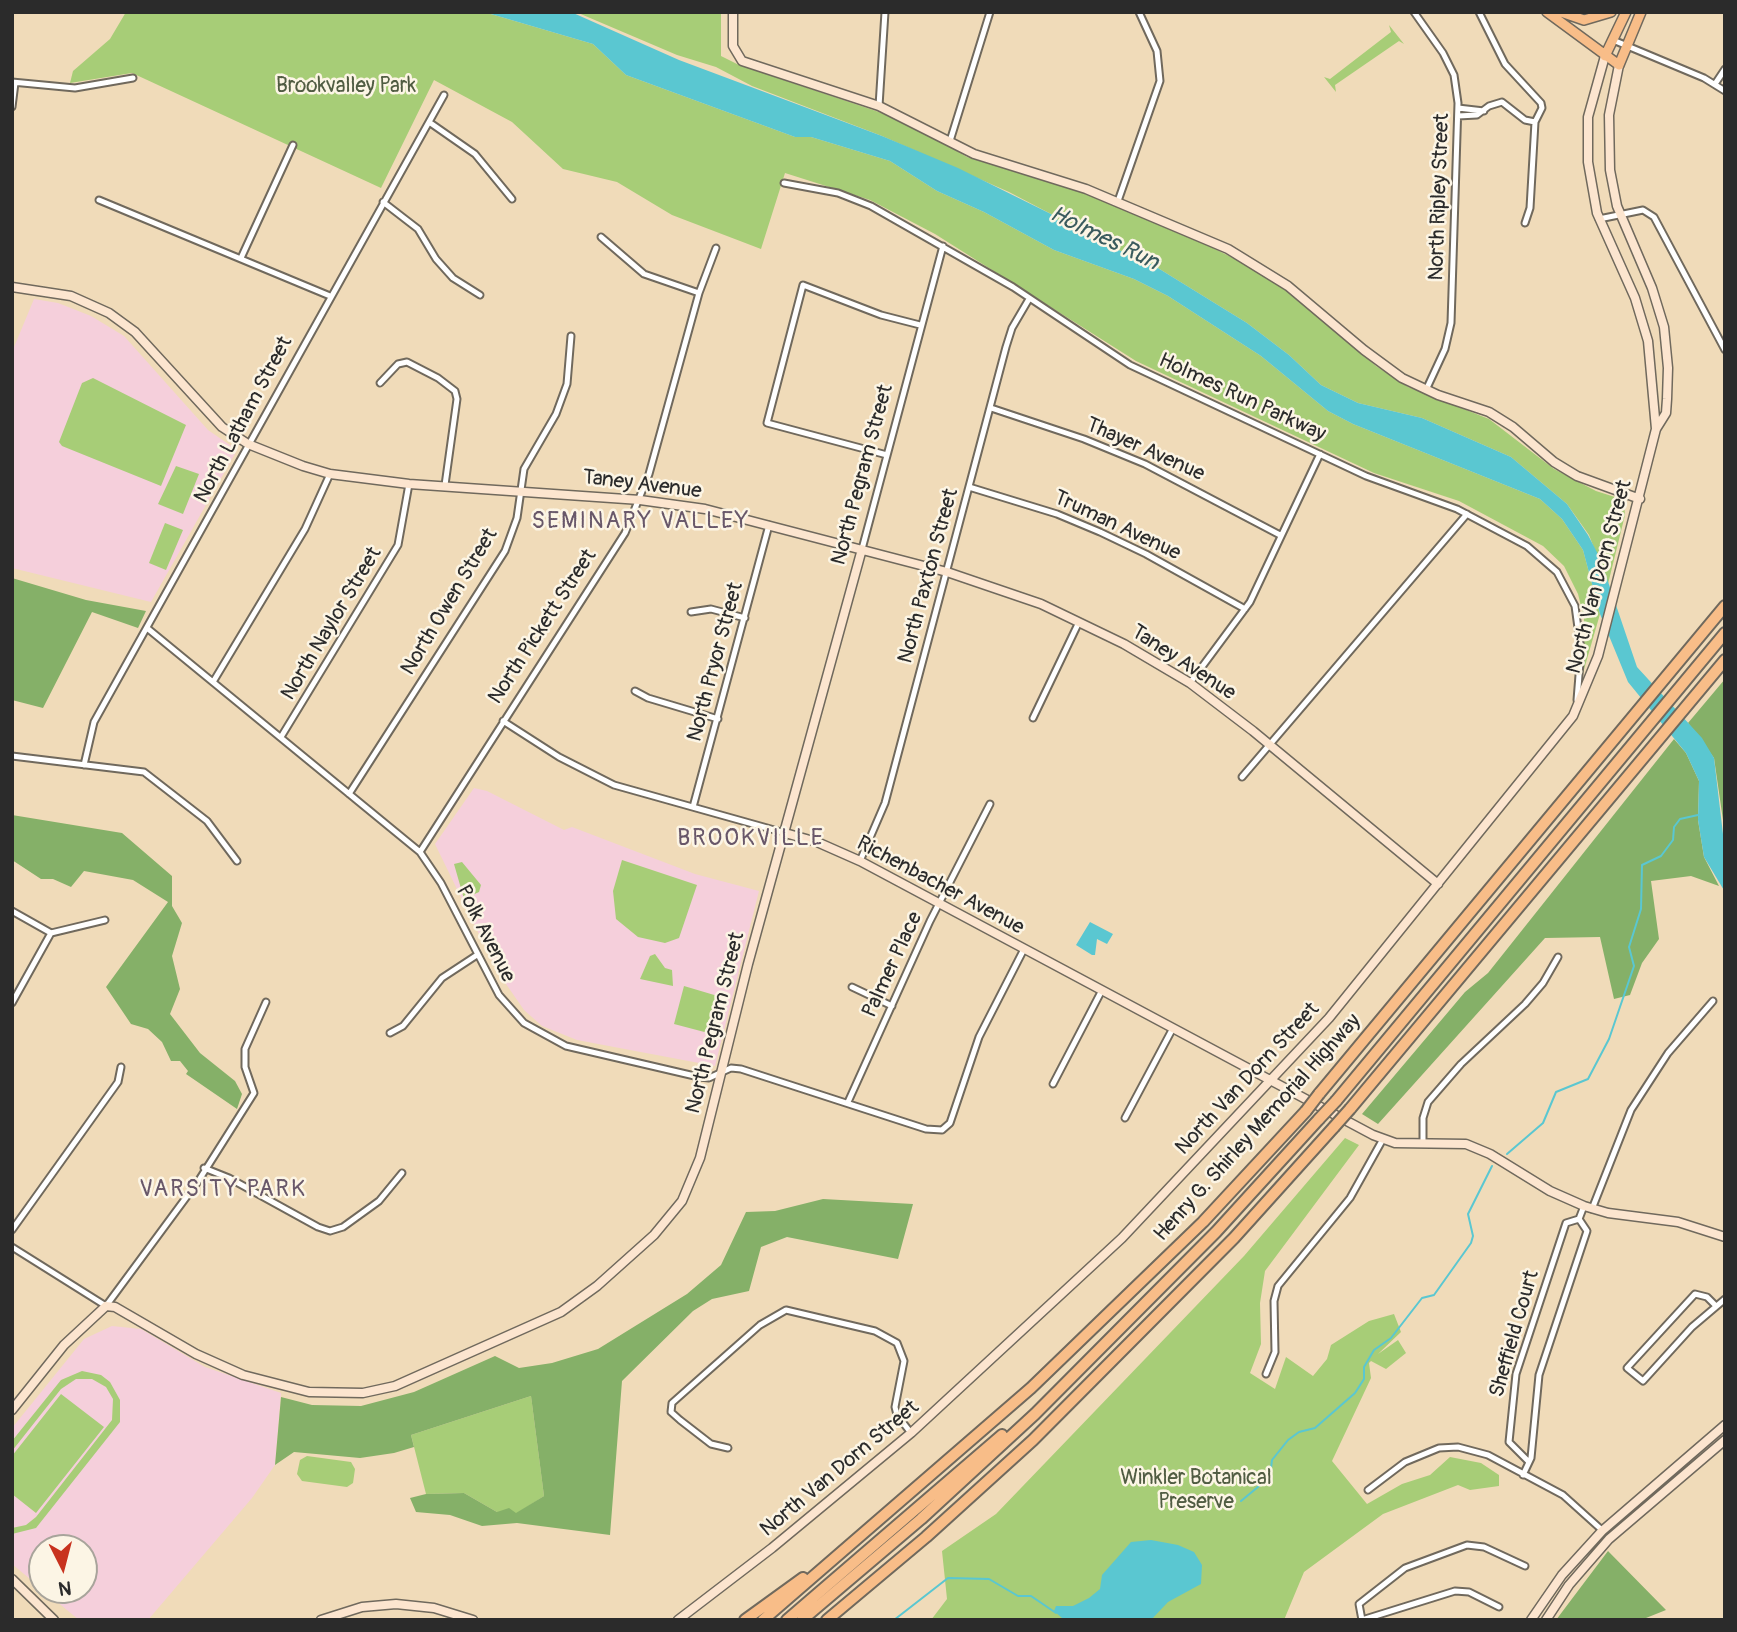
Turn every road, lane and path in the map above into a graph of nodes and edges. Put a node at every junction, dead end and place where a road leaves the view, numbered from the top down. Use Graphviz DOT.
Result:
graph roads {
  1 [pos="733,12"];
  2 [pos="885,12"];
  3 [pos="990,12"];
  4 [pos="1139,12"];
  5 [pos="1414,12"];
  6 [pos="1479,12"];
  7 [pos="1547,12"];
  8 [pos="1561,12"];
  9 [pos="1611,12"];
  10 [pos="1626,12"];
  11 [pos="1641,12"];
  12 [pos="1647,12"];
  13 [pos="1633,28"];
  14 [pos="1613,39"];
  15 [pos="1626,45"];
  16 [pos="1605,56"];
  17 [pos="1619,65"];
  18 [pos="1725,69"];
  19 [pos="133,78"];
  20 [pos="14,83"];
  21 [pos="1714,84"];
  22 [pos="1725,90"];
  23 [pos="444,95"];
  24 [pos="879,106"];
  25 [pos="12,107"];
  26 [pos="1458,108"];
  27 [pos="1484,111"];
  28 [pos="1458,116"];
  29 [pos="429,122"];
  30 [pos="1535,122"];
  31 [pos="950,141"];
  32 [pos="293,145"];
  33 [pos="784,183"];
  34 [pos="512,199"];
  35 [pos="99,200"];
  36 [pos="1118,201"];
  37 [pos="383,202"];
  38 [pos="1620,214"];
  39 [pos="1599,219"];
  40 [pos="1525,223"];
  41 [pos="601,237"];
  42 [pos="943,246"];
  43 [pos="716,248"];
  44 [pos="241,258"];
  45 [pos="12,287"];
  46 [pos="699,293"];
  47 [pos="480,295"];
  48 [pos="330,296"];
  49 [pos="1029,299"];
  50 [pos="920,325"];
  51 [pos="571,336"];
  52 [pos="1725,350"];
  53 [pos="380,383"];
  54 [pos="1426,390"];
  55 [pos="991,408"];
  56 [pos="1656,429"];
  57 [pos="248,444"];
  58 [pos="1320,454"];
  59 [pos="887,456"];
  60 [pos="330,474"];
  61 [pos="410,484"];
  62 [pos="444,485"];
  63 [pos="970,487"];
  64 [pos="520,490"];
  65 [pos="1640,499"];
  66 [pos="640,500"];
  67 [pos="1468,514"];
  68 [pos="769,525"];
  69 [pos="1280,535"];
  70 [pos="862,549"];
  71 [pos="947,572"];
  72 [pos="1725,606"];
  73 [pos="1245,609"];
  74 [pos="691,612"];
  75 [pos="745,618"];
  76 [pos="1079,622"];
  77 [pos="147,628"];
  78 [pos="1725,633"];
  79 [pos="1725,660"];
  80 [pos="213,682"];
  81 [pos="1190,683"];
  82 [pos="635,691"];
  83 [pos="1573,716"];
  84 [pos="1033,718"];
  85 [pos="718,719"];
  86 [pos="502,721"];
  87 [pos="281,737"];
  88 [pos="1269,745"];
  89 [pos="12,756"];
  90 [pos="84,765"];
  91 [pos="1242,778"];
  92 [pos="349,794"];
  93 [pos="990,804"];
  94 [pos="693,807"];
  95 [pos="785,833"];
  96 [pos="420,852"];
  97 [pos="237,861"];
  98 [pos="860,861"];
  99 [pos="1438,884"];
  100 [pos="938,905"];
  101 [pos="12,911"];
  102 [pos="105,920"];
  103 [pos="51,933"];
  104 [pos="1023,951"];
  105 [pos="477,955"];
  106 [pos="1558,957"];
  107 [pos="852,987"];
  108 [pos="1101,992"];
  109 [pos="1713,1001"];
  110 [pos="266,1002"];
  111 [pos="12,1003"];
  112 [pos="892,1006"];
  113 [pos="1173,1028"];
  114 [pos="390,1033"];
  115 [pos="121,1067"];
  116 [pos="722,1070"];
  117 [pos="1272,1081"];
  118 [pos="1053,1084"];
  119 [pos="848,1102"];
  120 [pos="1125,1118"];
  121 [pos="1383,1139"];
  122 [pos="1423,1142"];
  123 [pos="204,1168"];
  124 [pos="402,1173"];
  125 [pos="1588,1207"];
  126 [pos="1579,1219"];
  127 [pos="12,1230"];
  128 [pos="1725,1237"];
  129 [pos="12,1247"];
  130 [pos="1725,1299"];
  131 [pos="1716,1306"];
  132 [pos="106,1307"];
  133 [pos="1115,1337"];
  134 [pos="1266,1374"];
  135 [pos="12,1410"];
  136 [pos="1725,1425"];
  137 [pos="911,1433"];
  138 [pos="1725,1440"];
  139 [pos="727,1448"];
  140 [pos="1529,1462"];
  141 [pos="1523,1475"];
  142 [pos="1368,1490"];
  143 [pos="876,1524"];
  144 [pos="1602,1531"];
  145 [pos="926,1537"];
  146 [pos="1609,1539"];
  147 [pos="1525,1566"];
  148 [pos="12,1579"];
  149 [pos="1499,1607"];
  150 [pos="45,1609"];
  151 [pos="54,1620"];
  152 [pos="60,1620"];
  153 [pos="321,1620"];
  154 [pos="473,1620"];
  155 [pos="678,1620"];
  156 [pos="746,1620"];
  157 [pos="763,1620"];
  158 [pos="787,1620"];
  159 [pos="802,1620"];
  160 [pos="827,1620"];
  161 [pos="836,1620"];
  162 [pos="1362,1620"];
  163 [pos="1531,1620"];
  164 [pos="1546,1620"];
  1 -- 24 [label="street"];
  2 -- 24 [label="street"];
  3 -- 31 [label="street"];
  4 -- 36 [label="street"];
  5 -- 26 [label="street, North Ripley Street"];
  6 -- 30 [label="street"];
  7 -- 16 [label="main road"];
  8 -- 9 [label="main road"];
  10 -- 14 [label="main road, North Van Dorn Street"];
  11 -- 13 [label="main road, North Van Dorn Street"];
  12 -- 13 [label="main road"];
  13 -- 15 [label="main road, North Van Dorn Street"];
  14 -- 15 [label="street"];
  14 -- 16 [label="main road, North Van Dorn Street"];
  15 -- 17 [label="main road, North Van Dorn Street"];
  15 -- 21 [label="street"];
  16 -- 17 [label="main road"];
  16 -- 39 [label="street, North Van Dorn Street"];
  17 -- 38 [label="street, North Van Dorn Street"];
  18 -- 21 [label="street"];
  19 -- 20 [label="street"];
  20 -- 25 [label="street"];
  21 -- 22 [label="street"];
  23 -- 29 [label="street, North Latham Street"];
  24 -- 31 [label="street"];
  26 -- 27 [label="street"];
  26 -- 28 [label="street, North Ripley Street"];
  27 -- 28 [label="street"];
  27 -- 30 [label="street"];
  28 -- 54 [label="street, North Ripley Street"];
  29 -- 34 [label="street"];
  29 -- 37 [label="street, North Latham Street"];
  30 -- 40 [label="street"];
  31 -- 36 [label="street"];
  32 -- 44 [label="street"];
  33 -- 42 [label="street, Holmes Run Parkway"];
  35 -- 44 [label="street"];
  36 -- 54 [label="street"];
  37 -- 47 [label="street"];
  37 -- 48 [label="street, North Latham Street"];
  38 -- 39 [label="street"];
  38 -- 52 [label="street"];
  38 -- 56 [label="street, North Van Dorn Street"];
  39 -- 56 [label="street, North Van Dorn Street"];
  41 -- 46 [label="street"];
  42 -- 49 [label="street, Holmes Run Parkway"];
  42 -- 50 [label="street, North Pegram Street"];
  43 -- 46 [label="street, North Pickett Street"];
  44 -- 48 [label="street"];
  45 -- 57 [label="street, Taney Avenue"];
  46 -- 66 [label="street, North Pickett Street"];
  48 -- 57 [label="street, North Latham Street"];
  49 -- 55 [label="street, North Paxton Street"];
  49 -- 58 [label="street, Holmes Run Parkway"];
  50 -- 59 [label="street, North Pegram Street"];
  50 -- 59 [label="street"];
  51 -- 64 [label="street, North Owen Street"];
  53 -- 62 [label="street"];
  54 -- 65 [label="street"];
  55 -- 63 [label="street, North Paxton Street"];
  55 -- 69 [label="street, Thayer Avenue"];
  56 -- 65 [label="street, North Van Dorn Street"];
  57 -- 60 [label="street, Taney Avenue"];
  57 -- 77 [label="street, North Latham Street"];
  58 -- 67 [label="street, Holmes Run Parkway"];
  58 -- 69 [label="street"];
  59 -- 70 [label="street, North Pegram Street"];
  60 -- 61 [label="street, Taney Avenue"];
  60 -- 80 [label="street"];
  61 -- 62 [label="street, Taney Avenue"];
  61 -- 87 [label="street, North Naylor Street"];
  62 -- 64 [label="street, Taney Avenue"];
  63 -- 71 [label="street, North Paxton Street"];
  63 -- 73 [label="street, Truman Avenue"];
  64 -- 66 [label="street, Taney Avenue"];
  64 -- 92 [label="street, North Owen Street"];
  65 -- 83 [label="street, North Van Dorn Street"];
  66 -- 68 [label="street, Taney Avenue"];
  66 -- 86 [label="street, North Pickett Street"];
  67 -- 83 [label="street, Holmes Run Parkway"];
  67 -- 88 [label="street"];
  68 -- 70 [label="street, Taney Avenue"];
  68 -- 75 [label="street, North Pryor Street"];
  69 -- 73 [label="street"];
  70 -- 71 [label="street, Taney Avenue"];
  70 -- 95 [label="street, North Pegram Street"];
  71 -- 76 [label="street, Taney Avenue"];
  71 -- 98 [label="street, North Paxton Street"];
  72 -- 143 [label="highway, Henry G. Shirley Memorial Highway, bridge"];
  73 -- 81 [label="street"];
  74 -- 75 [label="street"];
  75 -- 85 [label="street, North Pryor Street"];
  76 -- 81 [label="street, Taney Avenue"];
  76 -- 84 [label="street"];
  77 -- 80 [label="street, Polk Avenue"];
  77 -- 90 [label="street, North Latham Street"];
  78 -- 133 [label="highway, bridge"];
  79 -- 145 [label="highway, bridge"];
  80 -- 87 [label="street, Polk Avenue"];
  81 -- 88 [label="street, Taney Avenue"];
  82 -- 85 [label="street"];
  83 -- 99 [label="street, North Van Dorn Street"];
  85 -- 94 [label="street, North Pryor Street"];
  86 -- 94 [label="street, Richenbacher Avenue"];
  86 -- 96 [label="street, North Pickett Street"];
  87 -- 92 [label="street, Polk Avenue"];
  88 -- 91 [label="street"];
  88 -- 99 [label="street, Taney Avenue"];
  89 -- 90 [label="street"];
  90 -- 97 [label="street"];
  92 -- 96 [label="street, Polk Avenue"];
  93 -- 100 [label="street, Palmer Place"];
  94 -- 95 [label="street, Richenbacher Avenue"];
  95 -- 98 [label="street, Richenbacher Avenue"];
  95 -- 116 [label="street, North Pegram Street"];
  96 -- 105 [label="street, Polk Avenue"];
  98 -- 100 [label="street, Richenbacher Avenue"];
  99 -- 117 [label="street, North Van Dorn Street"];
  100 -- 104 [label="street, Richenbacher Avenue"];
  100 -- 112 [label="street, Palmer Place"];
  101 -- 103 [label="street"];
  102 -- 103 [label="street"];
  103 -- 111 [label="street"];
  104 -- 108 [label="street, Richenbacher Avenue"];
  104 -- 119 [label="street, Polk Avenue"];
  105 -- 114 [label="street"];
  105 -- 116 [label="street, Polk Avenue"];
  106 -- 122 [label="street"];
  107 -- 112 [label="street"];
  108 -- 113 [label="street, Richenbacher Avenue"];
  108 -- 118 [label="street"];
  109 -- 125 [label="street, Sheffield Court"];
  110 -- 123 [label="street"];
  112 -- 119 [label="street, Palmer Place"];
  113 -- 117 [label="street, Richenbacher Avenue"];
  113 -- 120 [label="street"];
  115 -- 127 [label="street"];
  116 -- 119 [label="street, Polk Avenue"];
  116 -- 132 [label="street, North Pegram Street"];
  117 -- 121 [label="street, Richenbacher Avenue"];
  117 -- 137 [label="street, North Van Dorn Street"];
  121 -- 122 [label="street"];
  121 -- 134 [label="street"];
  122 -- 125 [label="street"];
  123 -- 124 [label="street"];
  123 -- 132 [label="street"];
  125 -- 126 [label="street, Sheffield Court"];
  125 -- 128 [label="street"];
  126 -- 140 [label="street, Sheffield Court"];
  126 -- 140 [label="street, Sheffield Court"];
  129 -- 132 [label="street, North Pegram Street"];
  130 -- 131 [label="street"];
  131 -- 131 [label="street"];
  132 -- 135 [label="street"];
  133 -- 158 [label="highway"];
  133 -- 159 [label="highway"];
  136 -- 144 [label="street"];
  137 -- 139 [label="street"];
  137 -- 155 [label="street, North Van Dorn Street"];
  138 -- 146 [label="street"];
  140 -- 141 [label="street, Sheffield Court"];
  141 -- 142 [label="street"];
  141 -- 144 [label="street"];
  143 -- 156 [label="highway"];
  143 -- 157 [label="highway, Henry G. Shirley Memorial Highway"];
  144 -- 146 [label="street"];
  144 -- 163 [label="street"];
  145 -- 160 [label="highway"];
  145 -- 161 [label="highway"];
  146 -- 164 [label="street"];
  147 -- 162 [label="street"];
  148 -- 150 [label="street"];
  149 -- 162 [label="street"];
  150 -- 151 [label="street"];
  150 -- 152 [label="street"];
  153 -- 154 [label="street"];
}
